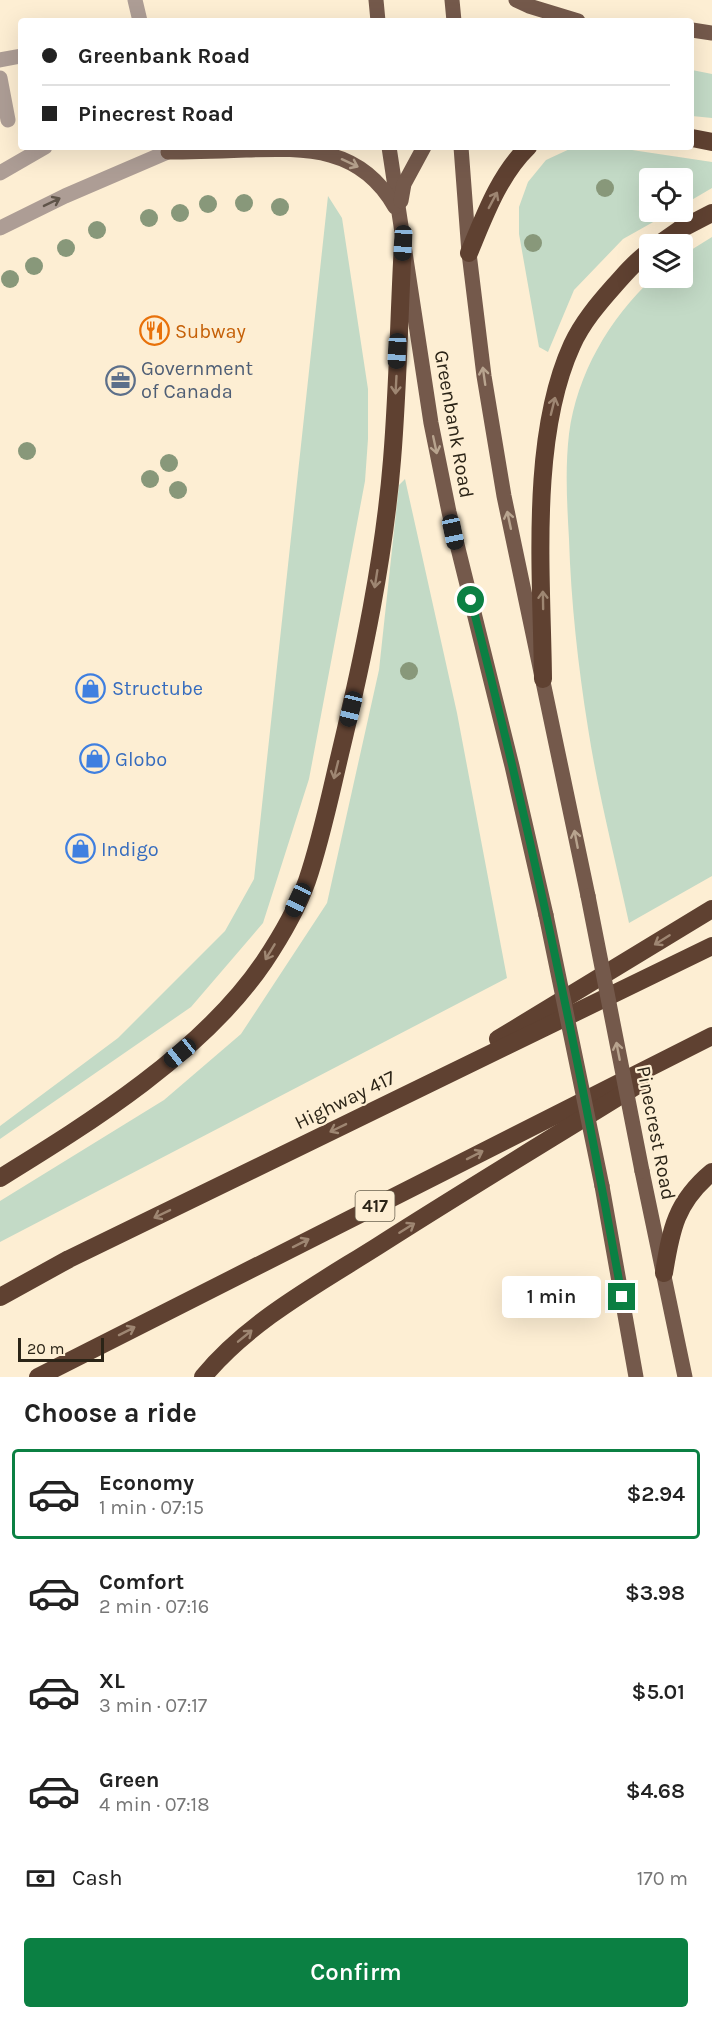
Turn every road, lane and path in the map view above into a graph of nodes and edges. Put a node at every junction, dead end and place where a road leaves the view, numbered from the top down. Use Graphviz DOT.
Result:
graph roads {
  1 [pos="135,0"];
  2 [pos="376,0"];
  3 [pos="452,0"];
  4 [pos="516,0"];
  5 [pos="139,18"];
  6 [pos="378,18"];
  7 [pos="454,18"];
  8 [pos="568,18"];
  9 [pos="694,30"];
  10 [pos="712,33"];
  11 [pos="18,57"];
  12 [pos="0,60"];
  13 [pos="0,78"];
  14 [pos="10,120"];
  15 [pos="694,138"];
  16 [pos="712,142"];
  17 [pos="40,150"];
  18 [pos="169,150"];
  19 [pos="308,150"];
  20 [pos="389,150"];
  21 [pos="422,150"];
  22 [pos="461,150"];
  23 [pos="526,150"];
  24 [pos="0,173"];
  25 [pos="398,212"];
  26 [pos="712,213"];
  27 [pos="0,228"];
  28 [pos="674,234"];
  29 [pos="403,243"];
  30 [pos="469,253"];
  31 [pos="639,262"];
  32 [pos="543,680"];
  33 [pos="588,896"];
  34 [pos="712,909"];
  35 [pos="712,946"];
  36 [pos="712,1037"];
  37 [pos="390,1103"];
  38 [pos="712,1172"];
  39 [pos="0,1178"];
  40 [pos="664,1273"];
  41 [pos="0,1297"];
  42 [pos="685,1376"];
  43 [pos="38,1377"];
  44 [pos="203,1377"];
  45 [pos="636,1377"];
  1 -- 5 [label="street"];
  2 -- 6 [label="main road"];
  3 -- 7 [label="main road"];
  4 -- 8 [label="main road"];
  9 -- 10 [label="main road"];
  11 -- 12 [label="street"];
  13 -- 14 [label="street"];
  15 -- 16 [label="highway"];
  17 -- 24 [label="street"];
  27 -- 18 [label="street, one-way"];
  19 -- 25 [label="main road, one-way"];
  20 -- 25 [label="main road, Greenbank Road"];
  21 -- 25 [label="main road"];
  22 -- 30 [label="main road, Greenbank Road"];
  30 -- 23 [label="highway, one-way"];
  25 -- 29 [label="main road, Greenbank Road"];
  26 -- 28 [label="highway"];
  29 -- 39 [label="highway, one-way"];
  29 -- 45 [label="main road, Greenbank Road, one-way, bridge"];
  32 -- 30 [label="main road, Greenbank Road, one-way"];
  32 -- 31 [label="highway, one-way"];
  33 -- 32 [label="main road, Greenbank Road, one-way"];
  40 -- 33 [label="main road, Pinecrest Road, one-way, bridge"];
  34 -- 37 [label="highway, one-way"];
  35 -- 37 [label="highway, Highway 417"];
  43 -- 36 [label="highway, 417, one-way"];
  44 -- 36 [label="highway, one-way"];
  37 -- 41 [label="highway, Highway 417, one-way"];
  38 -- 40 [label="highway"];
  40 -- 42 [label="main road, Pinecrest Road"];
}
